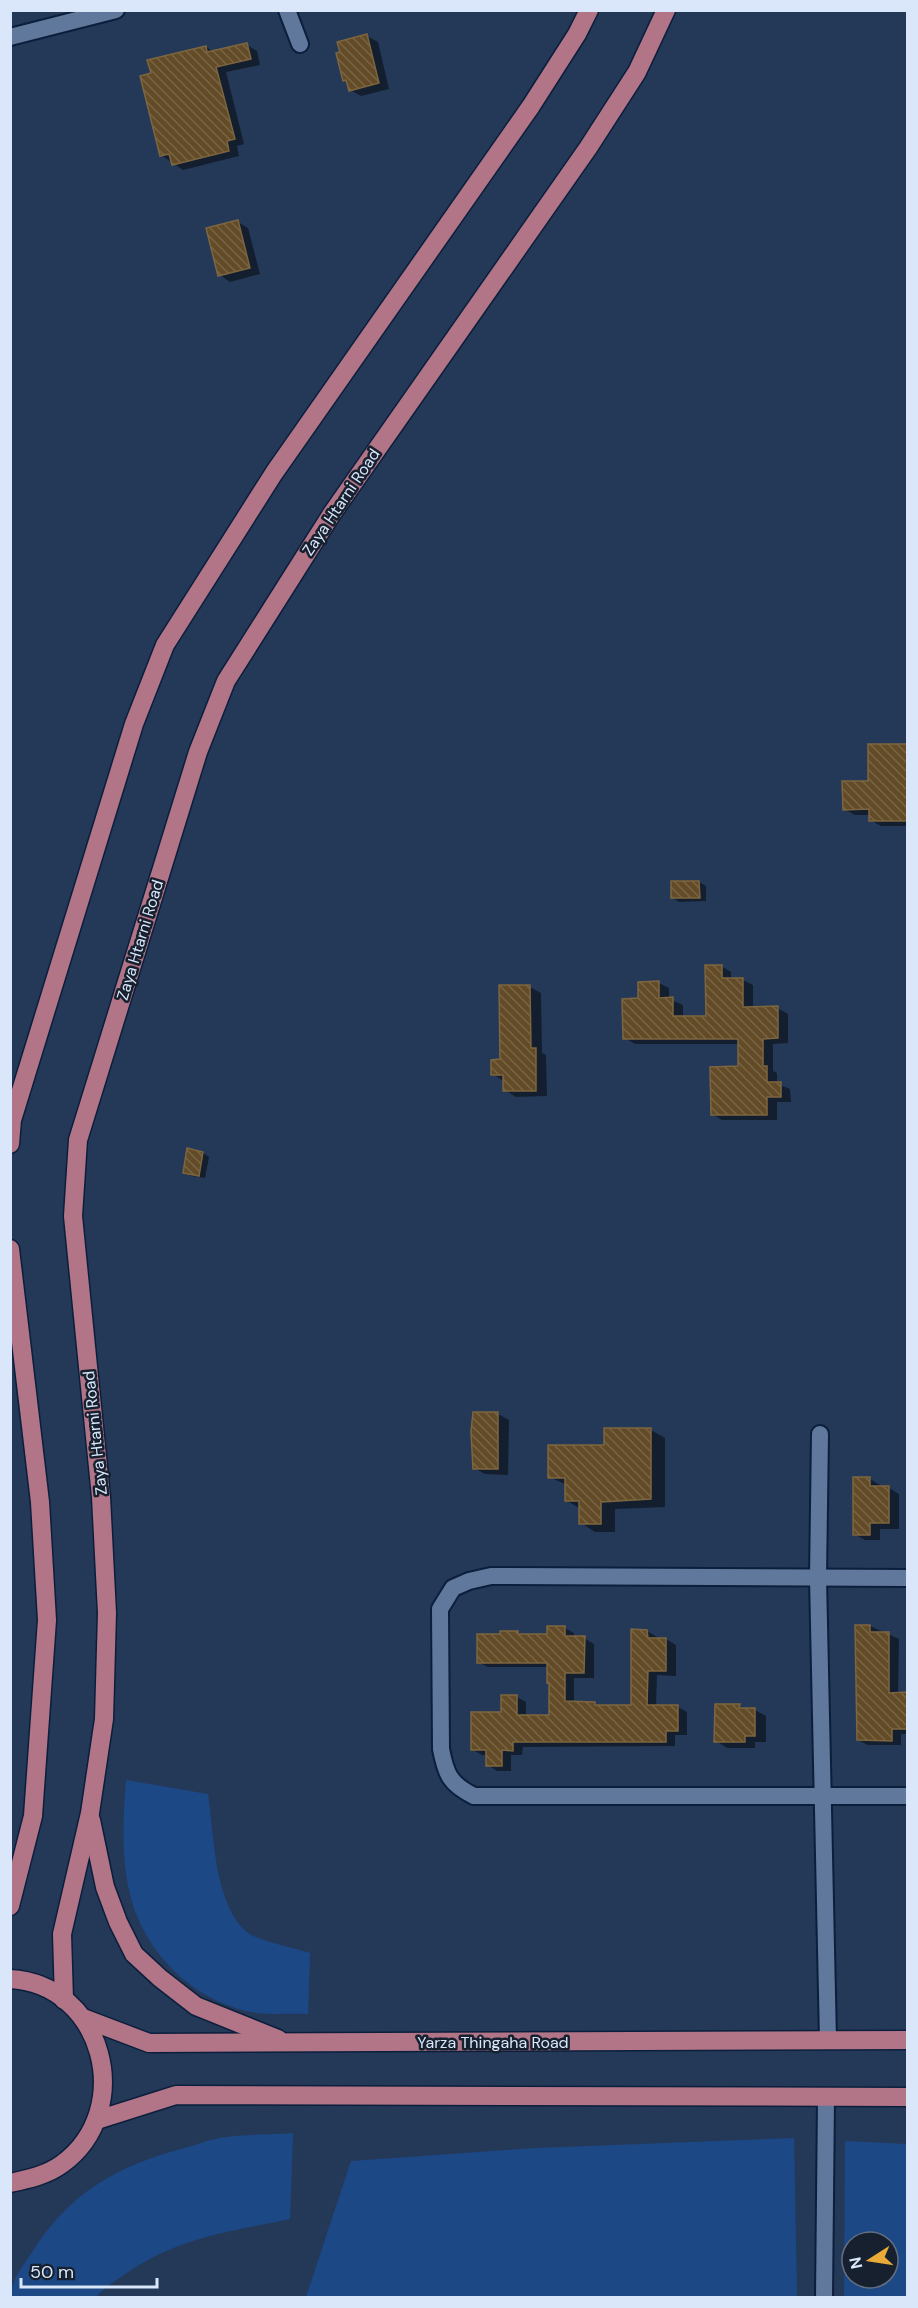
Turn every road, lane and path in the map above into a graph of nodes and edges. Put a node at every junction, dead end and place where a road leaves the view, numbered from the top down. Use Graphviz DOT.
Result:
graph roads {
  1 [pos="116,10"];
  2 [pos="287,10"];
  3 [pos="589,10"];
  4 [pos="666,10"];
  5 [pos="10,37"];
  6 [pos="300,44"];
  7 [pos="10,1144"];
  8 [pos="10,1249"];
  9 [pos="820,1434"];
  10 [pos="818,1578"];
  11 [pos="908,1578"];
  12 [pos="822,1796"];
  13 [pos="908,1796"];
  14 [pos="90,1813"];
  15 [pos="10,1906"];
  16 [pos="10,1979"];
  17 [pos="64,2000"];
  18 [pos="83,2018"];
  19 [pos="828,2040"];
  20 [pos="908,2040"];
  21 [pos="288,2043"];
  22 [pos="908,2097"];
  23 [pos="826,2098"];
  24 [pos="97,2120"];
  25 [pos="10,2183"];
  26 [pos="824,2298"];
  1 -- 5 [label="street"];
  2 -- 6 [label="street"];
  3 -- 7 [label="main road"];
  4 -- 14 [label="main road, Zaya Htarni Road"];
  8 -- 15 [label="main road"];
  9 -- 10 [label="street"];
  10 -- 11 [label="street"];
  10 -- 12 [label="street"];
  10 -- 12 [label="street"];
  12 -- 13 [label="street"];
  12 -- 19 [label="street"];
  14 -- 17 [label="main road, Zaya Htarni Road"];
  14 -- 21 [label="main road"];
  16 -- 17 [label="main road"];
  17 -- 18 [label="main road"];
  18 -- 21 [label="main road, Yarza Thingaha Road"];
  18 -- 24 [label="main road"];
  19 -- 20 [label="main road, Yarza Thingaha Road"];
  19 -- 21 [label="main road, Yarza Thingaha Road"];
  22 -- 23 [label="main road"];
  23 -- 24 [label="main road"];
  23 -- 26 [label="street"];
  24 -- 25 [label="main road"];
}
